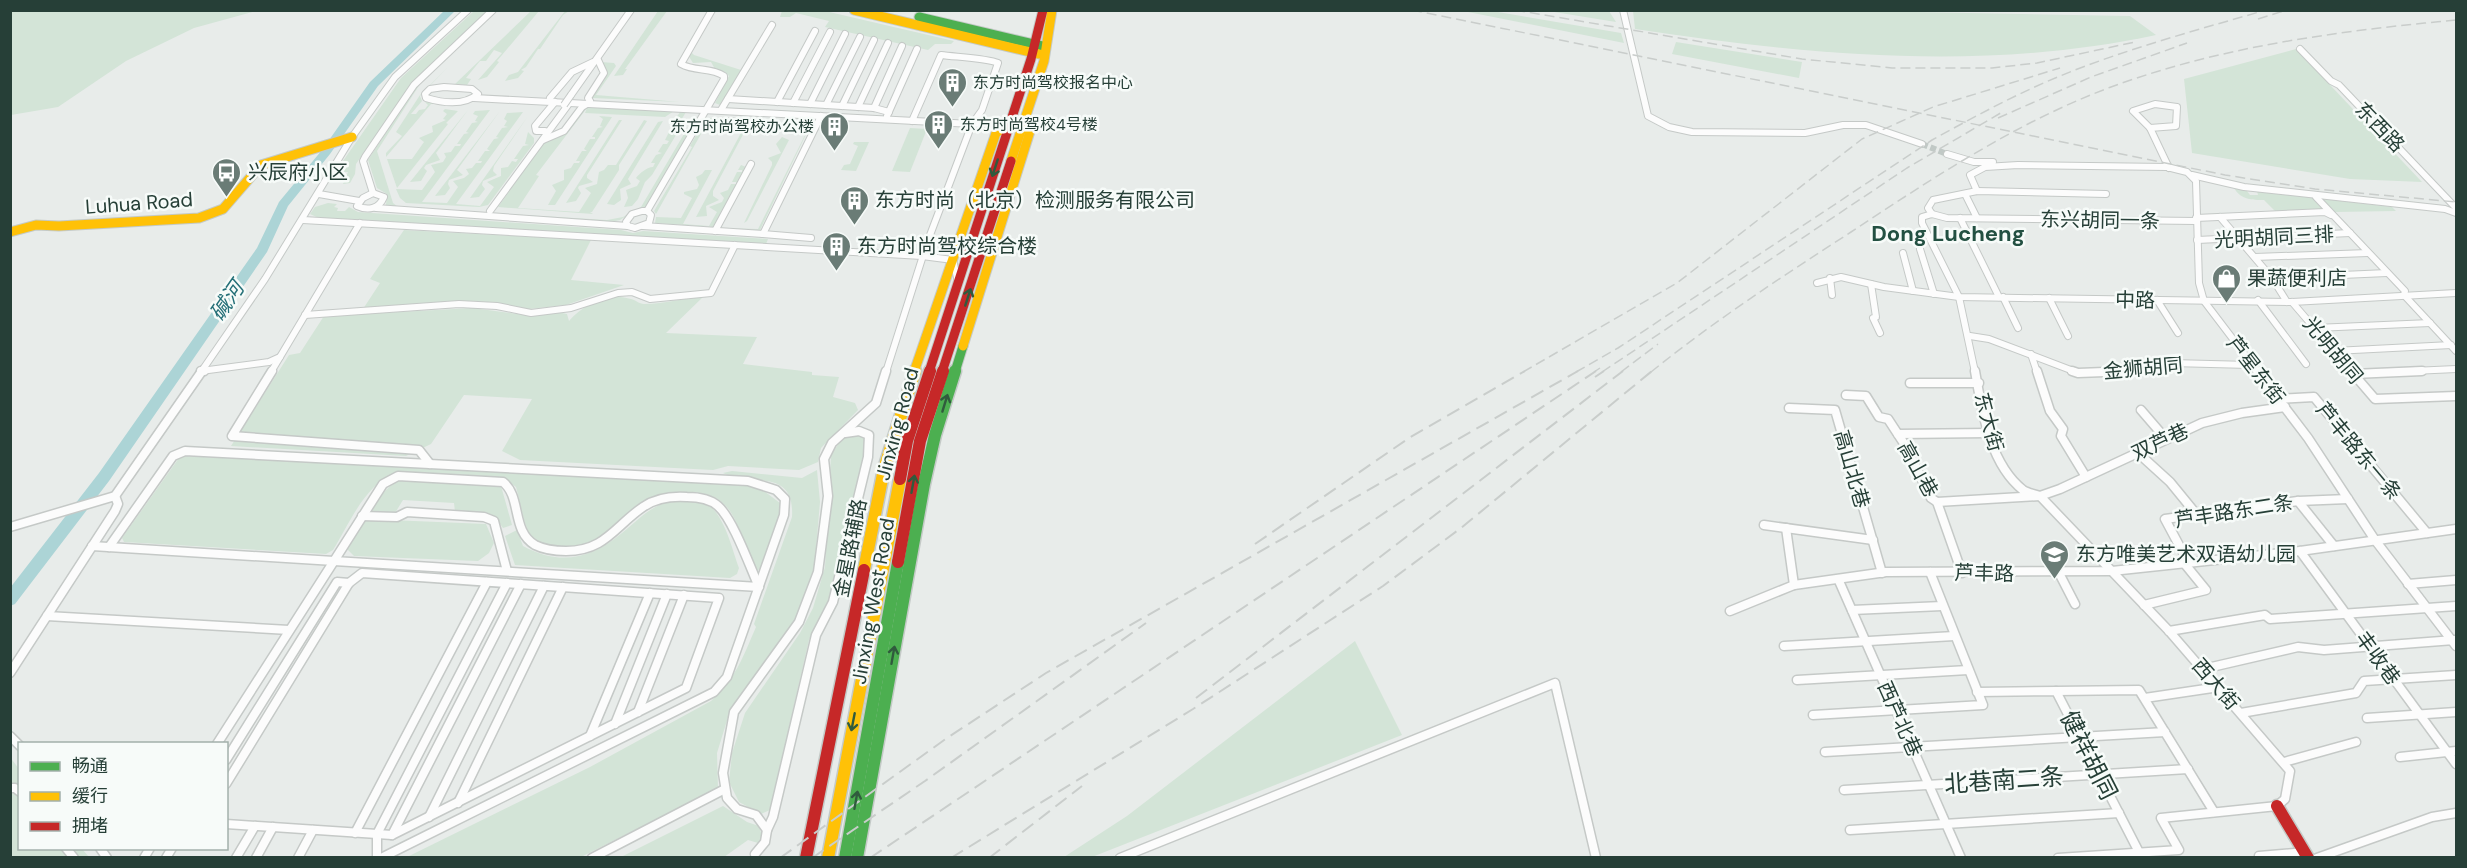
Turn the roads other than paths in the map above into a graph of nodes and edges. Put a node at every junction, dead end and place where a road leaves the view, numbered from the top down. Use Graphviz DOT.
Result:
graph roads {
  1 [pos="468,10"];
  2 [pos="493,10"];
  3 [pos="633,10"];
  4 [pos="712,10"];
  5 [pos="854,10"];
  6 [pos="889,10"];
  7 [pos="1054,10"];
  8 [pos="1623,10"];
  9 [pos="1042,12"];
  10 [pos="772,25"];
  11 [pos="815,31"];
  12 [pos="830,32"];
  13 [pos="845,34"];
  14 [pos="1003,36"];
  15 [pos="860,37"];
  16 [pos="873,40"];
  17 [pos="888,43"];
  18 [pos="992,43"];
  19 [pos="902,46"];
  20 [pos="1035,48"];
  21 [pos="917,49"];
  22 [pos="2300,49"];
  23 [pos="1047,52"];
  24 [pos="596,61"];
  25 [pos="589,71"];
  26 [pos="728,99"];
  27 [pos="473,100"];
  28 [pos="553,100"];
  29 [pos="584,102"];
  30 [pos="777,102"];
  31 [pos="793,103"];
  32 [pos="810,104"];
  33 [pos="826,105"];
  34 [pos="842,106"];
  35 [pos="858,107"];
  36 [pos="874,108"];
  37 [pos="707,109"];
  38 [pos="722,110"];
  39 [pos="889,112"];
  40 [pos="821,116"];
  41 [pos="886,120"];
  42 [pos="725,121"];
  43 [pos="912,121"];
  44 [pos="749,122"];
  45 [pos="1010,123"];
  46 [pos="972,124"];
  47 [pos="1031,128"];
  48 [pos="2150,128"];
  49 [pos="547,131"];
  50 [pos="347,138"];
  51 [pos="540,141"];
  52 [pos="1922,144"];
  53 [pos="1947,154"];
  54 [pos="751,164"];
  55 [pos="2018,165"];
  56 [pos="2169,168"];
  57 [pos="2194,178"];
  58 [pos="1977,191"];
  59 [pos="373,193"];
  60 [pos="1965,194"];
  61 [pos="2106,194"];
  62 [pos="319,195"];
  63 [pos="2316,197"];
  64 [pos="359,201"];
  65 [pos="376,208"];
  66 [pos="2457,208"];
  67 [pos="647,211"];
  68 [pos="2457,213"];
  69 [pos="1932,214"];
  70 [pos="2332,215"];
  71 [pos="2220,217"];
  72 [pos="1960,218"];
  73 [pos="1977,218"];
  74 [pos="303,220"];
  75 [pos="2196,220"];
  76 [pos="360,223"];
  77 [pos="628,226"];
  78 [pos="643,226"];
  79 [pos="715,231"];
  80 [pos="10,232"];
  81 [pos="2350,233"];
  82 [pos="762,234"];
  83 [pos="811,238"];
  84 [pos="2238,238"];
  85 [pos="2197,240"];
  86 [pos="735,245"];
  87 [pos="1920,249"];
  88 [pos="1903,253"];
  89 [pos="2368,253"];
  90 [pos="922,256"];
  91 [pos="2255,258"];
  92 [pos="952,260"];
  93 [pos="2387,273"];
  94 [pos="1830,278"];
  95 [pos="2272,278"];
  96 [pos="958,282"];
  97 [pos="1817,283"];
  98 [pos="1870,285"];
  99 [pos="1913,291"];
  100 [pos="2457,293"];
  101 [pos="1934,294"];
  102 [pos="1832,296"];
  103 [pos="2404,296"];
  104 [pos="1959,297"];
  105 [pos="2001,297"];
  106 [pos="2049,298"];
  107 [pos="2157,300"];
  108 [pos="2258,300"];
  109 [pos="2204,301"];
  110 [pos="2289,302"];
  111 [pos="305,315"];
  112 [pos="2430,323"];
  113 [pos="2018,328"];
  114 [pos="2315,328"];
  115 [pos="1880,333"];
  116 [pos="2178,333"];
  117 [pos="1970,336"];
  118 [pos="2068,336"];
  119 [pos="2454,348"];
  120 [pos="2334,351"];
  121 [pos="2031,354"];
  122 [pos="280,357"];
  123 [pos="2306,364"];
  124 [pos="2250,365"];
  125 [pos="2457,369"];
  126 [pos="201,371"];
  127 [pos="2353,374"];
  128 [pos="1910,383"];
  129 [pos="1979,383"];
  130 [pos="1846,395"];
  131 [pos="2457,396"];
  132 [pos="2278,399"];
  133 [pos="2285,407"];
  134 [pos="1789,408"];
  135 [pos="2141,410"];
  136 [pos="843,433"];
  137 [pos="1989,433"];
  138 [pos="1898,434"];
  139 [pos="2166,439"];
  140 [pos="2137,452"];
  141 [pos="430,464"];
  142 [pos="2086,477"];
  143 [pos="115,496"];
  144 [pos="2040,496"];
  145 [pos="2348,499"];
  146 [pos="2298,501"];
  147 [pos="1937,502"];
  148 [pos="2197,515"];
  149 [pos="362,516"];
  150 [pos="1764,525"];
  151 [pos="10,527"];
  152 [pos="1786,528"];
  153 [pos="2457,529"];
  154 [pos="2427,533"];
  155 [pos="1873,540"];
  156 [pos="2375,540"];
  157 [pos="92,546"];
  158 [pos="2334,546"];
  159 [pos="109,547"];
  160 [pos="2300,551"];
  161 [pos="333,561"];
  162 [pos="2186,563"];
  163 [pos="507,571"];
  164 [pos="2112,571"];
  165 [pos="1930,572"];
  166 [pos="1882,573"];
  167 [pos="1962,573"];
  168 [pos="2059,573"];
  169 [pos="1839,580"];
  170 [pos="2457,580"];
  171 [pos="487,582"];
  172 [pos="349,583"];
  173 [pos="507,583"];
  174 [pos="521,584"];
  175 [pos="2408,584"];
  176 [pos="1794,585"];
  177 [pos="544,586"];
  178 [pos="563,587"];
  179 [pos="759,587"];
  180 [pos="650,593"];
  181 [pos="667,594"];
  182 [pos="684,595"];
  183 [pos="2075,604"];
  184 [pos="2144,605"];
  185 [pos="1942,606"];
  186 [pos="2457,606"];
  187 [pos="2427,607"];
  188 [pos="1852,610"];
  189 [pos="1730,611"];
  190 [pos="2347,615"];
  191 [pos="47,616"];
  192 [pos="289,630"];
  193 [pos="2169,631"];
  194 [pos="1954,636"];
  195 [pos="1865,641"];
  196 [pos="2455,642"];
  197 [pos="1784,646"];
  198 [pos="2370,647"];
  199 [pos="2203,669"];
  200 [pos="1968,670"];
  201 [pos="10,673"];
  202 [pos="1880,675"];
  203 [pos="2457,675"];
  204 [pos="2394,679"];
  205 [pos="1797,680"];
  206 [pos="2219,687"];
  207 [pos="2056,691"];
  208 [pos="1977,692"];
  209 [pos="2145,698"];
  210 [pos="1896,711"];
  211 [pos="638,712"];
  212 [pos="2457,712"];
  213 [pos="2241,713"];
  214 [pos="1813,715"];
  215 [pos="2420,715"];
  216 [pos="2367,718"];
  217 [pos="615,724"];
  218 [pos="2165,732"];
  219 [pos="590,736"];
  220 [pos="2080,737"];
  221 [pos="218,742"];
  222 [pos="2356,742"];
  223 [pos="1912,747"];
  224 [pos="2452,751"];
  225 [pos="1825,752"];
  226 [pos="228,757"];
  227 [pos="2400,757"];
  228 [pos="2284,762"];
  229 [pos="2457,764"];
  230 [pos="2188,769"];
  231 [pos="2099,774"];
  232 [pos="228,781"];
  233 [pos="1929,785"];
  234 [pos="725,789"];
  235 [pos="1844,790"];
  236 [pos="458,803"];
  237 [pos="2277,806"];
  238 [pos="2214,812"];
  239 [pos="2119,813"];
  240 [pos="2457,813"];
  241 [pos="429,817"];
  242 [pos="228,824"];
  243 [pos="1946,824"];
  244 [pos="255,826"];
  245 [pos="273,827"];
  246 [pos="313,830"];
  247 [pos="767,830"];
  248 [pos="1851,830"];
  249 [pos="355,833"];
  250 [pos="377,834"];
  251 [pos="392,836"];
  252 [pos="755,854"];
  253 [pos="2141,855"];
  254 [pos="2307,855"];
  255 [pos="2259,856"];
  256 [pos="236,858"];
  257 [pos="256,858"];
  258 [pos="298,858"];
  259 [pos="379,858"];
  260 [pos="592,858"];
  261 [pos="806,858"];
  262 [pos="828,858"];
  263 [pos="845,858"];
  264 [pos="857,858"];
  265 [pos="1120,858"];
  266 [pos="1596,858"];
  267 [pos="1961,858"];
  268 [pos="2058,858"];
  269 [pos="2316,858"];
  1 -- 50 [label="street"];
  2 -- 59 [label="street"];
  3 -- 24 [label="street"];
  4 -- 37 [label="street"];
  5 -- 18 [label="main road"];
  6 -- 14 [label="main road"];
  7 -- 23 [label="main road, Jinxing West Road"];
  8 -- 52 [label="street"];
  9 -- 20 [label="main road, Jinxing Road"];
  10 -- 26 [label="street"];
  11 -- 30 [label="street"];
  12 -- 31 [label="street"];
  13 -- 32 [label="street"];
  14 -- 18 [label="main road"];
  14 -- 20 [label="main road"];
  15 -- 33 [label="street"];
  16 -- 34 [label="street"];
  17 -- 35 [label="street"];
  18 -- 20 [label="main road"];
  19 -- 36 [label="street"];
  20 -- 23 [label="main road"];
  20 -- 45 [label="main road, Jinxing Road"];
  21 -- 39 [label="street"];
  22 -- 66 [label="street, 东西路"];
  263 -- 23 [label="main road, Jinxing West Road, one-way"];
  24 -- 25 [label="street"];
  24 -- 28 [label="street"];
  24 -- 29 [label="street"];
  25 -- 28 [label="street"];
  25 -- 29 [label="street"];
  25 -- 49 [label="street, bridge"];
  26 -- 30 [label="street"];
  26 -- 38 [label="street"];
  27 -- 27 [label="street"];
  27 -- 28 [label="street"];
  28 -- 29 [label="street"];
  28 -- 49 [label="street"];
  28 -- 51 [label="street"];
  29 -- 37 [label="street"];
  29 -- 49 [label="street"];
  29 -- 51 [label="street"];
  30 -- 31 [label="street"];
  31 -- 32 [label="street"];
  32 -- 33 [label="street"];
  33 -- 34 [label="street"];
  34 -- 35 [label="street"];
  35 -- 36 [label="street"];
  36 -- 39 [label="street"];
  37 -- 38 [label="street"];
  37 -- 67 [label="street"];
  38 -- 40 [label="street"];
  39 -- 41 [label="street"];
  40 -- 41 [label="street"];
  40 -- 82 [label="street"];
  41 -- 43 [label="street"];
  42 -- 44 [label="street"];
  43 -- 46 [label="street"];
  43 -- 46 [label="street"];
  45 -- 46 [label="street"];
  45 -- 92 [label="main road, 金星路辅路"];
  45 -- 96 [label="main road, Jinxing Road, one-way"];
  46 -- 90 [label="street"];
  264 -- 47 [label="main road, one-way"];
  48 -- 48 [label="street"];
  48 -- 56 [label="street"];
  49 -- 51 [label="street"];
  50 -- 62 [label="street"];
  50 -- 80 [label="main road, Luhua Road"];
  51 -- 51 [label="street"];
  53 -- 55 [label="street"];
  54 -- 79 [label="street"];
  55 -- 56 [label="street"];
  55 -- 58 [label="street"];
  56 -- 57 [label="street"];
  57 -- 63 [label="street"];
  57 -- 75 [label="street, 芦星东街"];
  58 -- 60 [label="street"];
  58 -- 61 [label="street"];
  59 -- 64 [label="street"];
  59 -- 65 [label="street"];
  60 -- 69 [label="street"];
  60 -- 73 [label="street"];
  62 -- 64 [label="street"];
  62 -- 74 [label="street"];
  63 -- 68 [label="street"];
  63 -- 70 [label="street"];
  64 -- 65 [label="street"];
  65 -- 77 [label="street"];
  67 -- 77 [label="street"];
  67 -- 78 [label="street"];
  69 -- 72 [label="street, 东兴胡同一条"];
  69 -- 104 [label="street, 东大街"];
  70 -- 71 [label="street, 东兴胡同一条"];
  70 -- 81 [label="street"];
  71 -- 75 [label="street, 东兴胡同一条"];
  71 -- 84 [label="street, 光明胡同"];
  72 -- 73 [label="street, 东兴胡同一条"];
  72 -- 105 [label="street"];
  73 -- 75 [label="street, 东兴胡同一条"];
  74 -- 76 [label="street"];
  74 -- 126 [label="street"];
  75 -- 85 [label="street, 芦星东街"];
  76 -- 86 [label="street"];
  76 -- 111 [label="street"];
  77 -- 78 [label="street"];
  78 -- 79 [label="street"];
  79 -- 82 [label="street"];
  81 -- 84 [label="street, 光明胡同三排"];
  81 -- 89 [label="street"];
  82 -- 83 [label="street"];
  84 -- 85 [label="street, 光明胡同三排"];
  84 -- 91 [label="street, 光明胡同"];
  85 -- 109 [label="street, 芦星东街"];
  86 -- 90 [label="street"];
  86 -- 111 [label="street"];
  87 -- 101 [label="street"];
  88 -- 99 [label="street"];
  89 -- 91 [label="street"];
  89 -- 93 [label="street"];
  90 -- 92 [label="street"];
  90 -- 136 [label="street"];
  91 -- 95 [label="street, 光明胡同"];
  92 -- 96 [label="street"];
  92 -- 261 [label="main road, 金星路辅路"];
  93 -- 95 [label="street"];
  93 -- 103 [label="street"];
  94 -- 97 [label="street, 中路"];
  94 -- 98 [label="street, 中路"];
  94 -- 102 [label="street"];
  95 -- 110 [label="street, 光明胡同"];
  96 -- 262 [label="main road, Jinxing Road, one-way"];
  98 -- 99 [label="street, 中路"];
  98 -- 115 [label="street"];
  99 -- 101 [label="street, 中路"];
  100 -- 103 [label="street, 中路"];
  101 -- 104 [label="street, 中路"];
  103 -- 110 [label="street, 中路"];
  103 -- 112 [label="street"];
  104 -- 105 [label="street, 中路"];
  104 -- 117 [label="street, 东大街"];
  105 -- 106 [label="street, 中路"];
  105 -- 113 [label="street"];
  106 -- 107 [label="street, 中路"];
  106 -- 118 [label="street"];
  107 -- 109 [label="street, 中路"];
  107 -- 116 [label="street"];
  108 -- 109 [label="street, 中路"];
  108 -- 110 [label="street, 中路"];
  108 -- 123 [label="street"];
  109 -- 124 [label="street, 芦星东街"];
  110 -- 114 [label="street, 光明胡同"];
  111 -- 122 [label="street"];
  112 -- 114 [label="street"];
  112 -- 119 [label="street"];
  114 -- 120 [label="street, 光明胡同"];
  117 -- 121 [label="street, 金狮胡同"];
  117 -- 129 [label="street, 东大街"];
  119 -- 120 [label="street"];
  120 -- 127 [label="street, 光明胡同"];
  121 -- 124 [label="street, 金狮胡同"];
  121 -- 142 [label="street"];
  122 -- 126 [label="street"];
  122 -- 141 [label="street"];
  124 -- 132 [label="street, 芦星东街"];
  125 -- 127 [label="street"];
  126 -- 143 [label="street"];
  127 -- 131 [label="street, 光明胡同"];
  128 -- 129 [label="street"];
  129 -- 137 [label="street, 东大街"];
  130 -- 138 [label="street, 高山巷"];
  132 -- 133 [label="street, 芦星东街"];
  132 -- 154 [label="street, 芦丰路东一条"];
  133 -- 139 [label="street, 双芦巷"];
  133 -- 145 [label="street, 芦星东街"];
  134 -- 155 [label="street, 高山北巷"];
  135 -- 139 [label="street"];
  136 -- 234 [label="street"];
  136 -- 247 [label="street"];
  137 -- 138 [label="street"];
  137 -- 144 [label="street, 东大街"];
  138 -- 147 [label="street, 高山巷"];
  139 -- 140 [label="street, 双芦巷"];
  140 -- 142 [label="street, 双芦巷"];
  140 -- 148 [label="street"];
  141 -- 159 [label="street"];
  141 -- 179 [label="street"];
  142 -- 144 [label="street, 双芦巷"];
  143 -- 151 [label="street"];
  143 -- 157 [label="street"];
  144 -- 147 [label="street, 双芦巷"];
  144 -- 164 [label="street, 东大街"];
  145 -- 146 [label="street, 芦丰路东二条"];
  145 -- 156 [label="street, 芦星东街"];
  146 -- 148 [label="street, 芦丰路东二条"];
  146 -- 158 [label="street"];
  147 -- 167 [label="street, 高山巷"];
  148 -- 162 [label="street, 芦丰路东二条"];
  149 -- 161 [label="street"];
  149 -- 163 [label="street"];
  149 -- 179 [label="street"];
  150 -- 152 [label="street"];
  152 -- 155 [label="street"];
  152 -- 176 [label="street"];
  153 -- 154 [label="street, 芦丰路"];
  154 -- 156 [label="street, 芦丰路"];
  155 -- 166 [label="street, 高山北巷"];
  156 -- 158 [label="street, 芦丰路"];
  156 -- 175 [label="street, 芦星东街"];
  157 -- 159 [label="street"];
  157 -- 191 [label="street"];
  158 -- 160 [label="street, 芦丰路"];
  159 -- 161 [label="street"];
  160 -- 162 [label="street, 芦丰路"];
  160 -- 190 [label="street, 丰收巷"];
  161 -- 163 [label="street"];
  161 -- 192 [label="street"];
  162 -- 164 [label="street, 芦丰路"];
  162 -- 184 [label="street"];
  163 -- 179 [label="street"];
  164 -- 168 [label="street, 芦丰路"];
  164 -- 184 [label="street, 西大街"];
  165 -- 166 [label="street, 芦丰路"];
  165 -- 167 [label="street, 芦丰路"];
  165 -- 185 [label="street"];
  166 -- 169 [label="street, 芦丰路"];
  167 -- 168 [label="street, 芦丰路"];
  168 -- 183 [label="street"];
  169 -- 176 [label="street, 芦丰路"];
  169 -- 188 [label="street, 西芦北巷"];
  170 -- 175 [label="street"];
  171 -- 172 [label="street"];
  171 -- 173 [label="street"];
  171 -- 249 [label="street"];
  172 -- 226 [label="street"];
  172 -- 232 [label="street"];
  173 -- 174 [label="street"];
  173 -- 250 [label="street"];
  174 -- 177 [label="street"];
  174 -- 251 [label="street"];
  175 -- 187 [label="street, 芦星东街"];
  176 -- 189 [label="street, 芦丰路"];
  177 -- 178 [label="street"];
  177 -- 241 [label="street"];
  178 -- 180 [label="street"];
  178 -- 236 [label="street"];
  179 -- 259 [label="street"];
  180 -- 181 [label="street"];
  180 -- 219 [label="street"];
  181 -- 182 [label="street"];
  181 -- 217 [label="street"];
  182 -- 211 [label="street"];
  182 -- 211 [label="street"];
  184 -- 193 [label="street, 西大街"];
  185 -- 188 [label="street"];
  185 -- 194 [label="street"];
  186 -- 187 [label="street"];
  187 -- 190 [label="street"];
  187 -- 196 [label="street, 芦星东街"];
  188 -- 195 [label="street, 西芦北巷"];
  190 -- 193 [label="street"];
  190 -- 198 [label="street, 丰收巷"];
  191 -- 192 [label="street"];
  191 -- 201 [label="street"];
  192 -- 221 [label="street"];
  193 -- 199 [label="street, 西大街"];
  194 -- 195 [label="street"];
  194 -- 200 [label="street"];
  195 -- 197 [label="street"];
  195 -- 202 [label="street, 西芦北巷"];
  196 -- 198 [label="street"];
  198 -- 199 [label="street"];
  198 -- 204 [label="street, 丰收巷"];
  199 -- 206 [label="street, 西大街"];
  200 -- 202 [label="street"];
  200 -- 208 [label="street"];
  202 -- 205 [label="street"];
  202 -- 210 [label="street, 西芦北巷"];
  203 -- 204 [label="street"];
  204 -- 213 [label="street"];
  204 -- 215 [label="street, 丰收巷"];
  206 -- 209 [label="street"];
  206 -- 213 [label="street, 西大街"];
  207 -- 208 [label="street, 健祥胡同"];
  207 -- 209 [label="street"];
  207 -- 220 [label="street, 健祥胡同"];
  208 -- 210 [label="street"];
  209 -- 218 [label="street"];
  210 -- 214 [label="street"];
  210 -- 223 [label="street, 西芦北巷"];
  211 -- 217 [label="street"];
  212 -- 215 [label="street"];
  213 -- 228 [label="street, 西大街"];
  215 -- 216 [label="street"];
  215 -- 224 [label="street, 丰收巷"];
  217 -- 219 [label="street"];
  218 -- 220 [label="street"];
  218 -- 230 [label="street"];
  219 -- 236 [label="street"];
  220 -- 223 [label="street"];
  220 -- 231 [label="street, 健祥胡同"];
  222 -- 228 [label="street"];
  223 -- 225 [label="street"];
  223 -- 233 [label="street, 西芦北巷"];
  224 -- 227 [label="street"];
  224 -- 229 [label="street, 丰收巷"];
  228 -- 237 [label="street"];
  230 -- 231 [label="street, 北巷南二条"];
  230 -- 238 [label="street"];
  231 -- 233 [label="street, 北巷南二条"];
  231 -- 239 [label="street, 健祥胡同"];
  233 -- 235 [label="street, 北巷南二条"];
  233 -- 243 [label="street, 西芦北巷"];
  234 -- 247 [label="street"];
  234 -- 260 [label="street"];
  236 -- 241 [label="street"];
  237 -- 238 [label="street"];
  237 -- 254 [label="main road"];
  238 -- 253 [label="street"];
  239 -- 243 [label="street"];
  239 -- 253 [label="street, 健祥胡同"];
  240 -- 269 [label="street"];
  241 -- 251 [label="street"];
  242 -- 244 [label="street"];
  243 -- 248 [label="street"];
  243 -- 267 [label="street, 西芦北巷"];
  244 -- 245 [label="street"];
  244 -- 256 [label="street"];
  245 -- 246 [label="street"];
  245 -- 257 [label="street"];
  246 -- 249 [label="street"];
  246 -- 258 [label="street"];
  247 -- 252 [label="street"];
  249 -- 250 [label="street"];
  250 -- 251 [label="street"];
  250 -- 259 [label="street"];
  253 -- 268 [label="street"];
  254 -- 255 [label="street"];
  265 -- 266 [label="street"];
}
